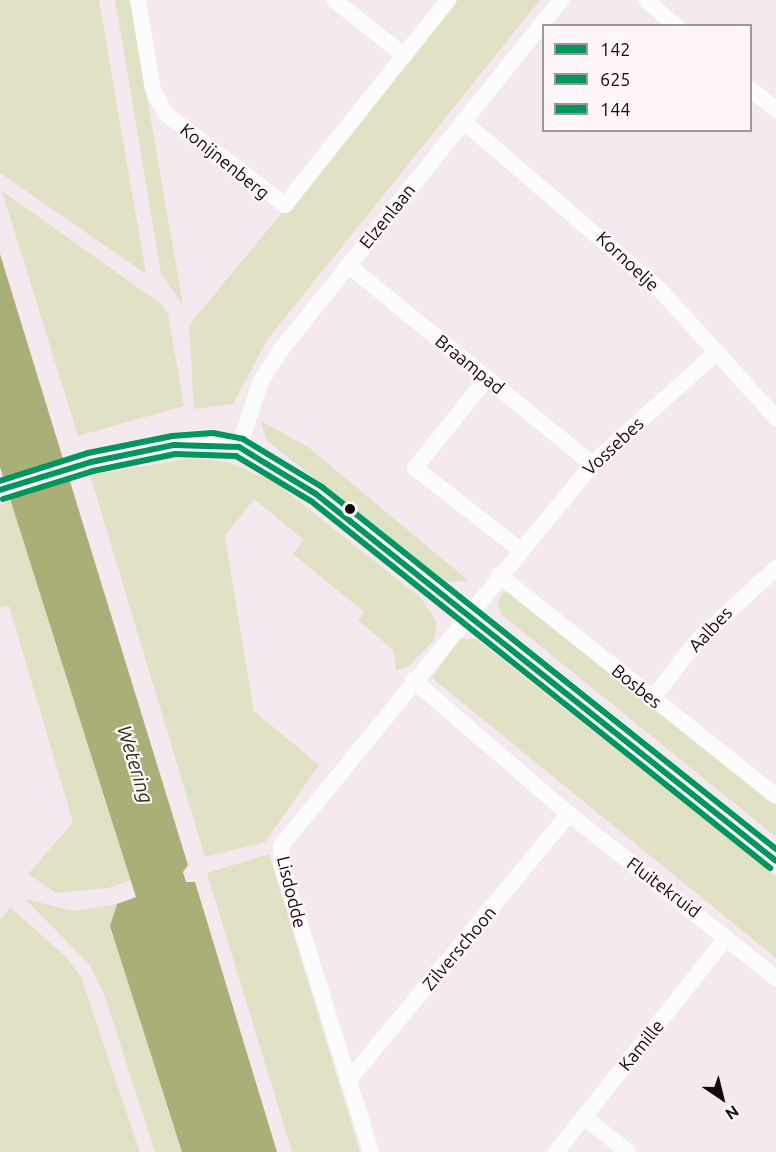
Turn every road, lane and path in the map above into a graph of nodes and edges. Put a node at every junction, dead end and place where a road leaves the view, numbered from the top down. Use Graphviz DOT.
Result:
graph roads {
  1 [pos="138,0"];
  2 [pos="334,0"];
  3 [pos="448,0"];
  4 [pos="561,0"];
  5 [pos="646,0"];
  6 [pos="674,24"];
  7 [pos="405,56"];
  8 [pos="752,90"];
  9 [pos="776,109"];
  10 [pos="463,121"];
  11 [pos="348,265"];
  12 [pos="717,352"];
  13 [pos="487,378"];
  14 [pos="776,418"];
  15 [pos="239,447"];
  16 [pos="592,464"];
  17 [pos="0,490"];
  18 [pos="519,549"];
  19 [pos="776,568"];
  20 [pos="499,575"];
  21 [pos="466,614"];
  22 [pos="413,680"];
  23 [pos="652,699"];
  24 [pos="776,796"];
  25 [pos="569,814"];
  26 [pos="776,861"];
  27 [pos="726,938"];
  28 [pos="776,978"];
  29 [pos="348,1081"];
  30 [pos="584,1117"];
  31 [pos="371,1152"];
  32 [pos="556,1152"];
  33 [pos="628,1152"];
  1 -- 7 [label="street, Konijnenberg"];
  2 -- 7 [label="street"];
  3 -- 7 [label="street, Konijnenberg"];
  4 -- 10 [label="street, Elzenlaan"];
  5 -- 6 [label="street"];
  8 -- 9 [label="street"];
  10 -- 11 [label="street, Elzenlaan"];
  10 -- 12 [label="street, Kornoelje"];
  11 -- 13 [label="street, Braampad"];
  11 -- 15 [label="street, Elzenlaan"];
  12 -- 14 [label="street, Kornoelje"];
  12 -- 16 [label="street, Vossebes"];
  13 -- 16 [label="street, Braampad"];
  13 -- 18 [label="street"];
  15 -- 17 [label="street"];
  15 -- 21 [label="street"];
  16 -- 18 [label="street, Vossebes"];
  18 -- 20 [label="street, Vossebes"];
  19 -- 23 [label="street, Aalbes"];
  20 -- 21 [label="street, Vossebes"];
  20 -- 23 [label="street, Bosbes"];
  21 -- 22 [label="street, Lisdodde"];
  21 -- 26 [label="street"];
  22 -- 25 [label="street, Fluitekruid"];
  22 -- 29 [label="street, Lisdodde"];
  23 -- 24 [label="street, Bosbes"];
  25 -- 27 [label="street, Fluitekruid"];
  25 -- 29 [label="street, Zilverschoon"];
  27 -- 28 [label="street, Fluitekruid"];
  27 -- 30 [label="street, Kamille"];
  29 -- 31 [label="street, Lisdodde"];
  30 -- 32 [label="street, Kamille"];
  30 -- 33 [label="street"];
}
